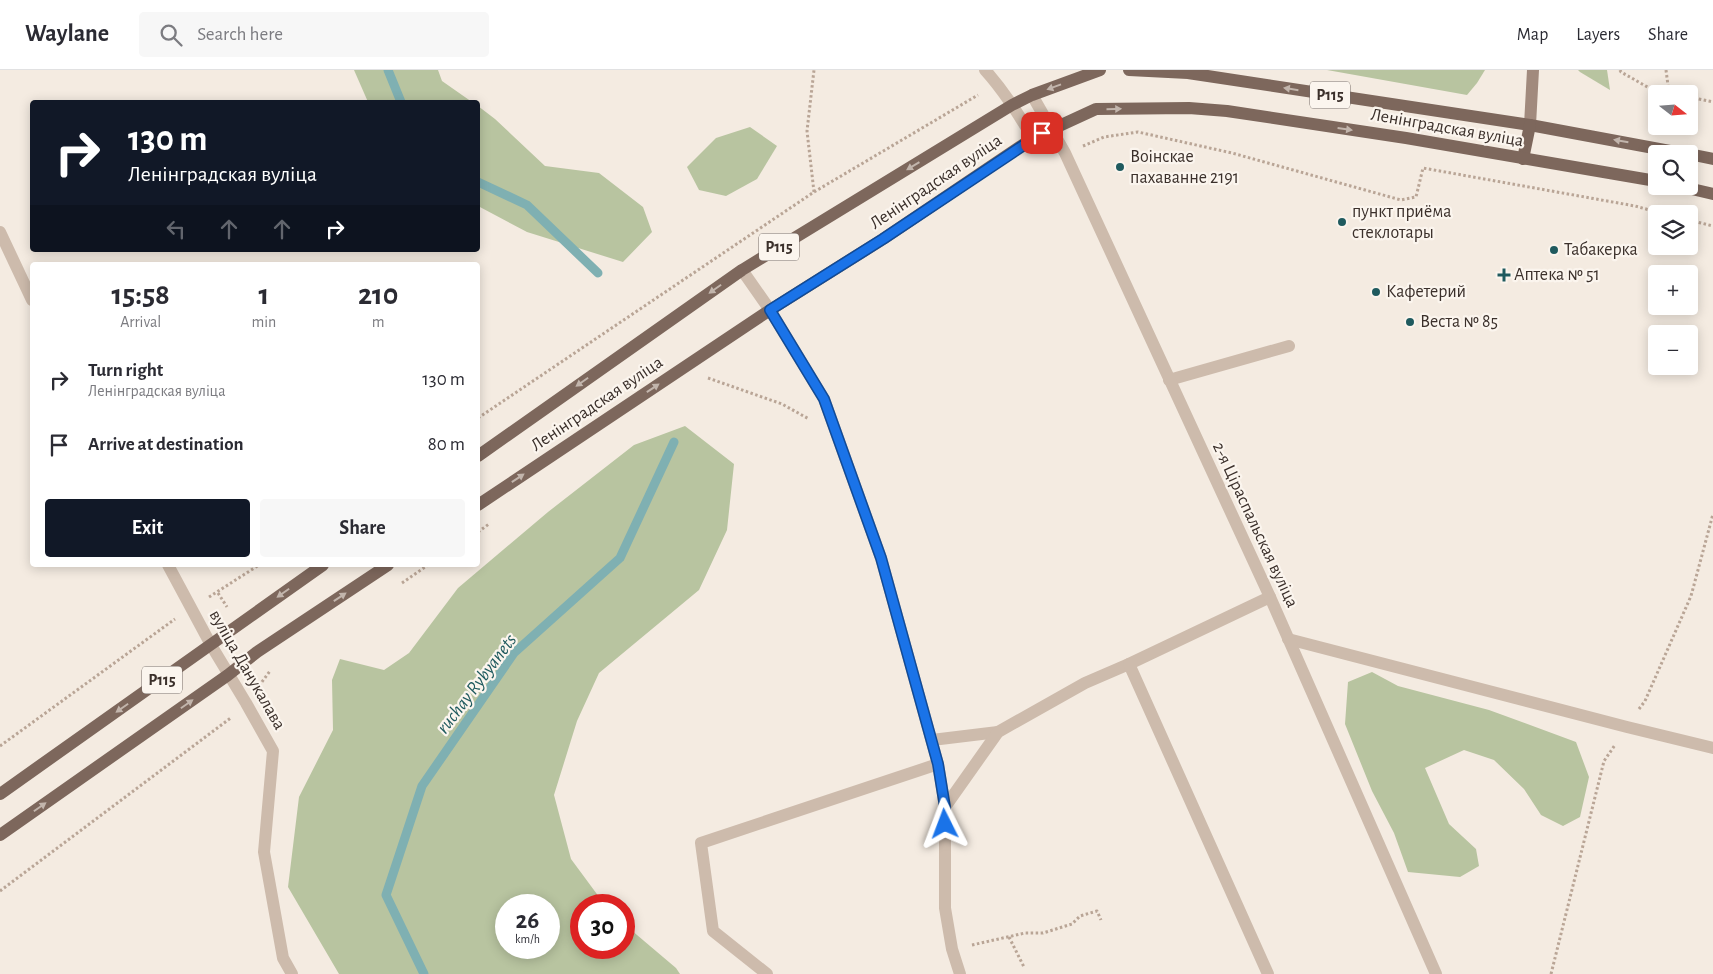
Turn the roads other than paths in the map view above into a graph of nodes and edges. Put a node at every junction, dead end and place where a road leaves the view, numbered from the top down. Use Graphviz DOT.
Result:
graph roads {
  1 [pos="985,70"];
  2 [pos="1100,70"];
  3 [pos="1129,70"];
  4 [pos="1533,70"];
  5 [pos="1032,95"];
  6 [pos="1012,105"];
  7 [pos="1530,125"];
  8 [pos="1052,129"];
  9 [pos="1033,138"];
  10 [pos="1648,147"];
  11 [pos="1698,156"];
  12 [pos="1523,159"];
  13 [pos="1713,159"];
  14 [pos="1648,180"];
  15 [pos="1698,190"];
  16 [pos="1713,194"];
  17 [pos="0,232"];
  18 [pos="742,270"];
  19 [pos="30,296"];
  20 [pos="770,310"];
  21 [pos="1289,346"];
  22 [pos="1169,380"];
  23 [pos="480,455"];
  24 [pos="480,504"];
  25 [pos="169,567"];
  26 [pos="320,567"];
  27 [pos="385,567"];
  28 [pos="1270,597"];
  29 [pos="1288,639"];
  30 [pos="211,645"];
  31 [pos="1129,664"];
  32 [pos="228,675"];
  33 [pos="998,732"];
  34 [pos="932,740"];
  35 [pos="1713,748"];
  36 [pos="938,764"];
  37 [pos="0,794"];
  38 [pos="945,807"];
  39 [pos="0,835"];
  40 [pos="292,974"];
  41 [pos="767,974"];
  42 [pos="960,974"];
  43 [pos="1268,974"];
  44 [pos="1436,974"];
  1 -- 6 [label="street"];
  2 -- 5 [label="main road, Ленінградская вуліца / Р115, one-way"];
  7 -- 3 [label="main road, Ленінградская вуліца / Р115, one-way"];
  4 -- 7 [label="main road"];
  5 -- 6 [label="main road, Ленінградская вуліца / Р115"];
  5 -- 8 [label="street, 2-я Ціраспальская вуліца"];
  6 -- 9 [label="street"];
  6 -- 18 [label="main road, Ленінградская вуліца / Р115, one-way"];
  10 -- 7 [label="main road, Ленінградская вуліца / Р115, one-way"];
  7 -- 12 [label="main road"];
  8 -- 9 [label="main road, Ленінградская вуліца / Р115"];
  8 -- 12 [label="main road, Ленінградская вуліца / Р115, one-way"];
  8 -- 22 [label="street, 2-я Ціраспальская вуліца"];
  9 -- 20 [label="main road, Ленінградская вуліца / Р115"];
  11 -- 13 [label="main road, Ленінградская вуліца / Р115"];
  12 -- 14 [label="main road, Ленінградская вуліца / Р115"];
  15 -- 16 [label="main road"];
  17 -- 19 [label="street"];
  18 -- 20 [label="street"];
  18 -- 23 [label="main road, Ленінградская вуліца / Р115, one-way"];
  24 -- 20 [label="main road, Ленінградская вуліца / Р115, one-way"];
  20 -- 34 [label="street"];
  21 -- 22 [label="street"];
  22 -- 28 [label="street, 2-я Ціраспальская вуліца"];
  25 -- 30 [label="street, вуліца Данукалава"];
  26 -- 30 [label="main road, Р115, one-way"];
  32 -- 27 [label="main road, Р115, one-way"];
  28 -- 29 [label="street, 2-я Ціраспальская вуліца"];
  28 -- 31 [label="street"];
  29 -- 35 [label="street"];
  29 -- 44 [label="street, 2-я Ціраспальская вуліца"];
  30 -- 32 [label="street, вуліца Данукалава"];
  30 -- 37 [label="main road, Р115, one-way"];
  31 -- 33 [label="street"];
  31 -- 43 [label="street"];
  39 -- 32 [label="main road, Р115, one-way"];
  32 -- 40 [label="street, вуліца Данукалава"];
  33 -- 34 [label="street"];
  33 -- 38 [label="street"];
  34 -- 36 [label="street"];
  36 -- 38 [label="street"];
  36 -- 41 [label="street"];
  38 -- 42 [label="street"];
}
